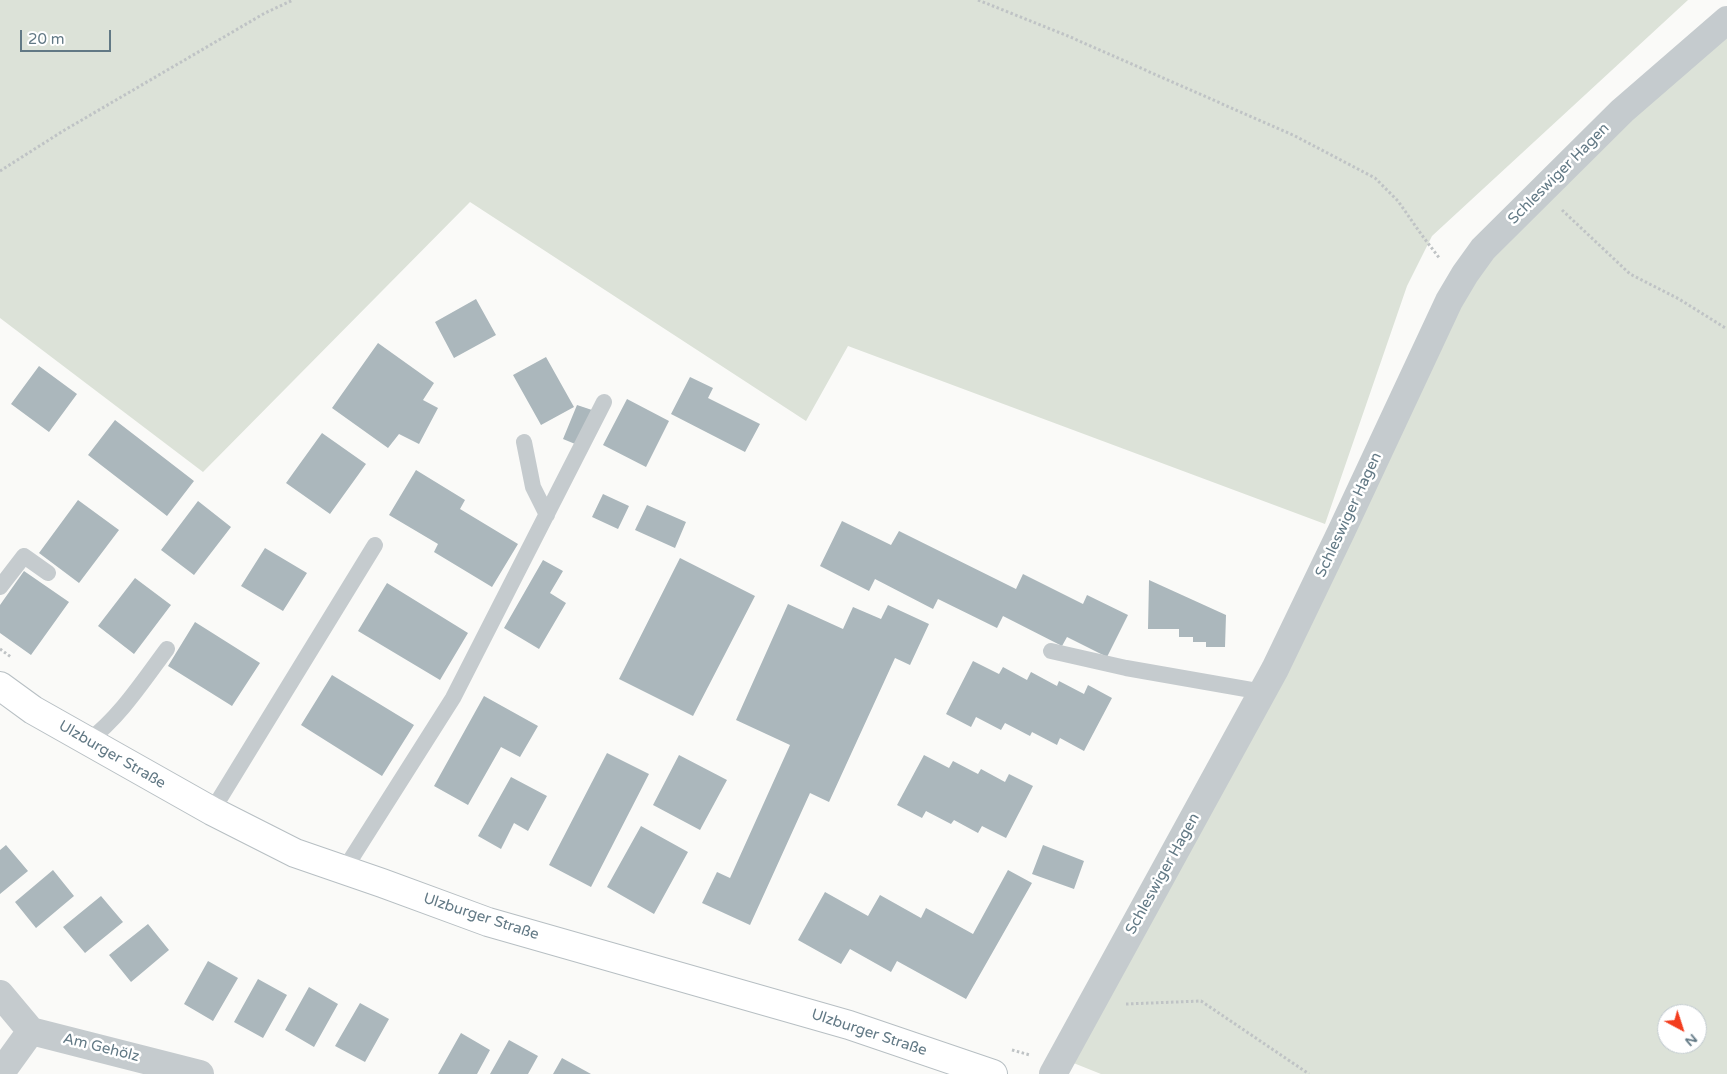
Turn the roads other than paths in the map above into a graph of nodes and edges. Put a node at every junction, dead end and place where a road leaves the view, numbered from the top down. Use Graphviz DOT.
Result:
graph roads {
  1 [pos="1727,20"];
  2 [pos="604,402"];
  3 [pos="524,442"];
  4 [pos="547,515"];
  5 [pos="375,545"];
  6 [pos="48,573"];
  7 [pos="0,587"];
  8 [pos="167,648"];
  9 [pos="1051,651"];
  10 [pos="0,686"];
  11 [pos="1263,692"];
  12 [pos="88,741"];
  13 [pos="212,811"];
  14 [pos="346,871"];
  15 [pos="0,994"];
  16 [pos="31,1030"];
  17 [pos="1056,1068"];
  18 [pos="0,1074"];
  19 [pos="200,1074"];
  20 [pos="993,1074"];
  1 -- 11 [label="street, Schleswiger Hagen"];
  2 -- 4 [label="lane"];
  3 -- 4 [label="lane"];
  4 -- 14 [label="lane"];
  5 -- 13 [label="lane"];
  6 -- 7 [label="lane"];
  8 -- 12 [label="lane"];
  9 -- 11 [label="lane"];
  10 -- 12 [label="main road, Ulzburger Straße"];
  11 -- 17 [label="street, Schleswiger Hagen"];
  12 -- 13 [label="main road, Ulzburger Straße"];
  13 -- 14 [label="main road, Ulzburger Straße"];
  14 -- 20 [label="main road, Ulzburger Straße"];
  15 -- 16 [label="street"];
  16 -- 18 [label="street"];
  16 -- 19 [label="street, Am Gehölz"];
}
